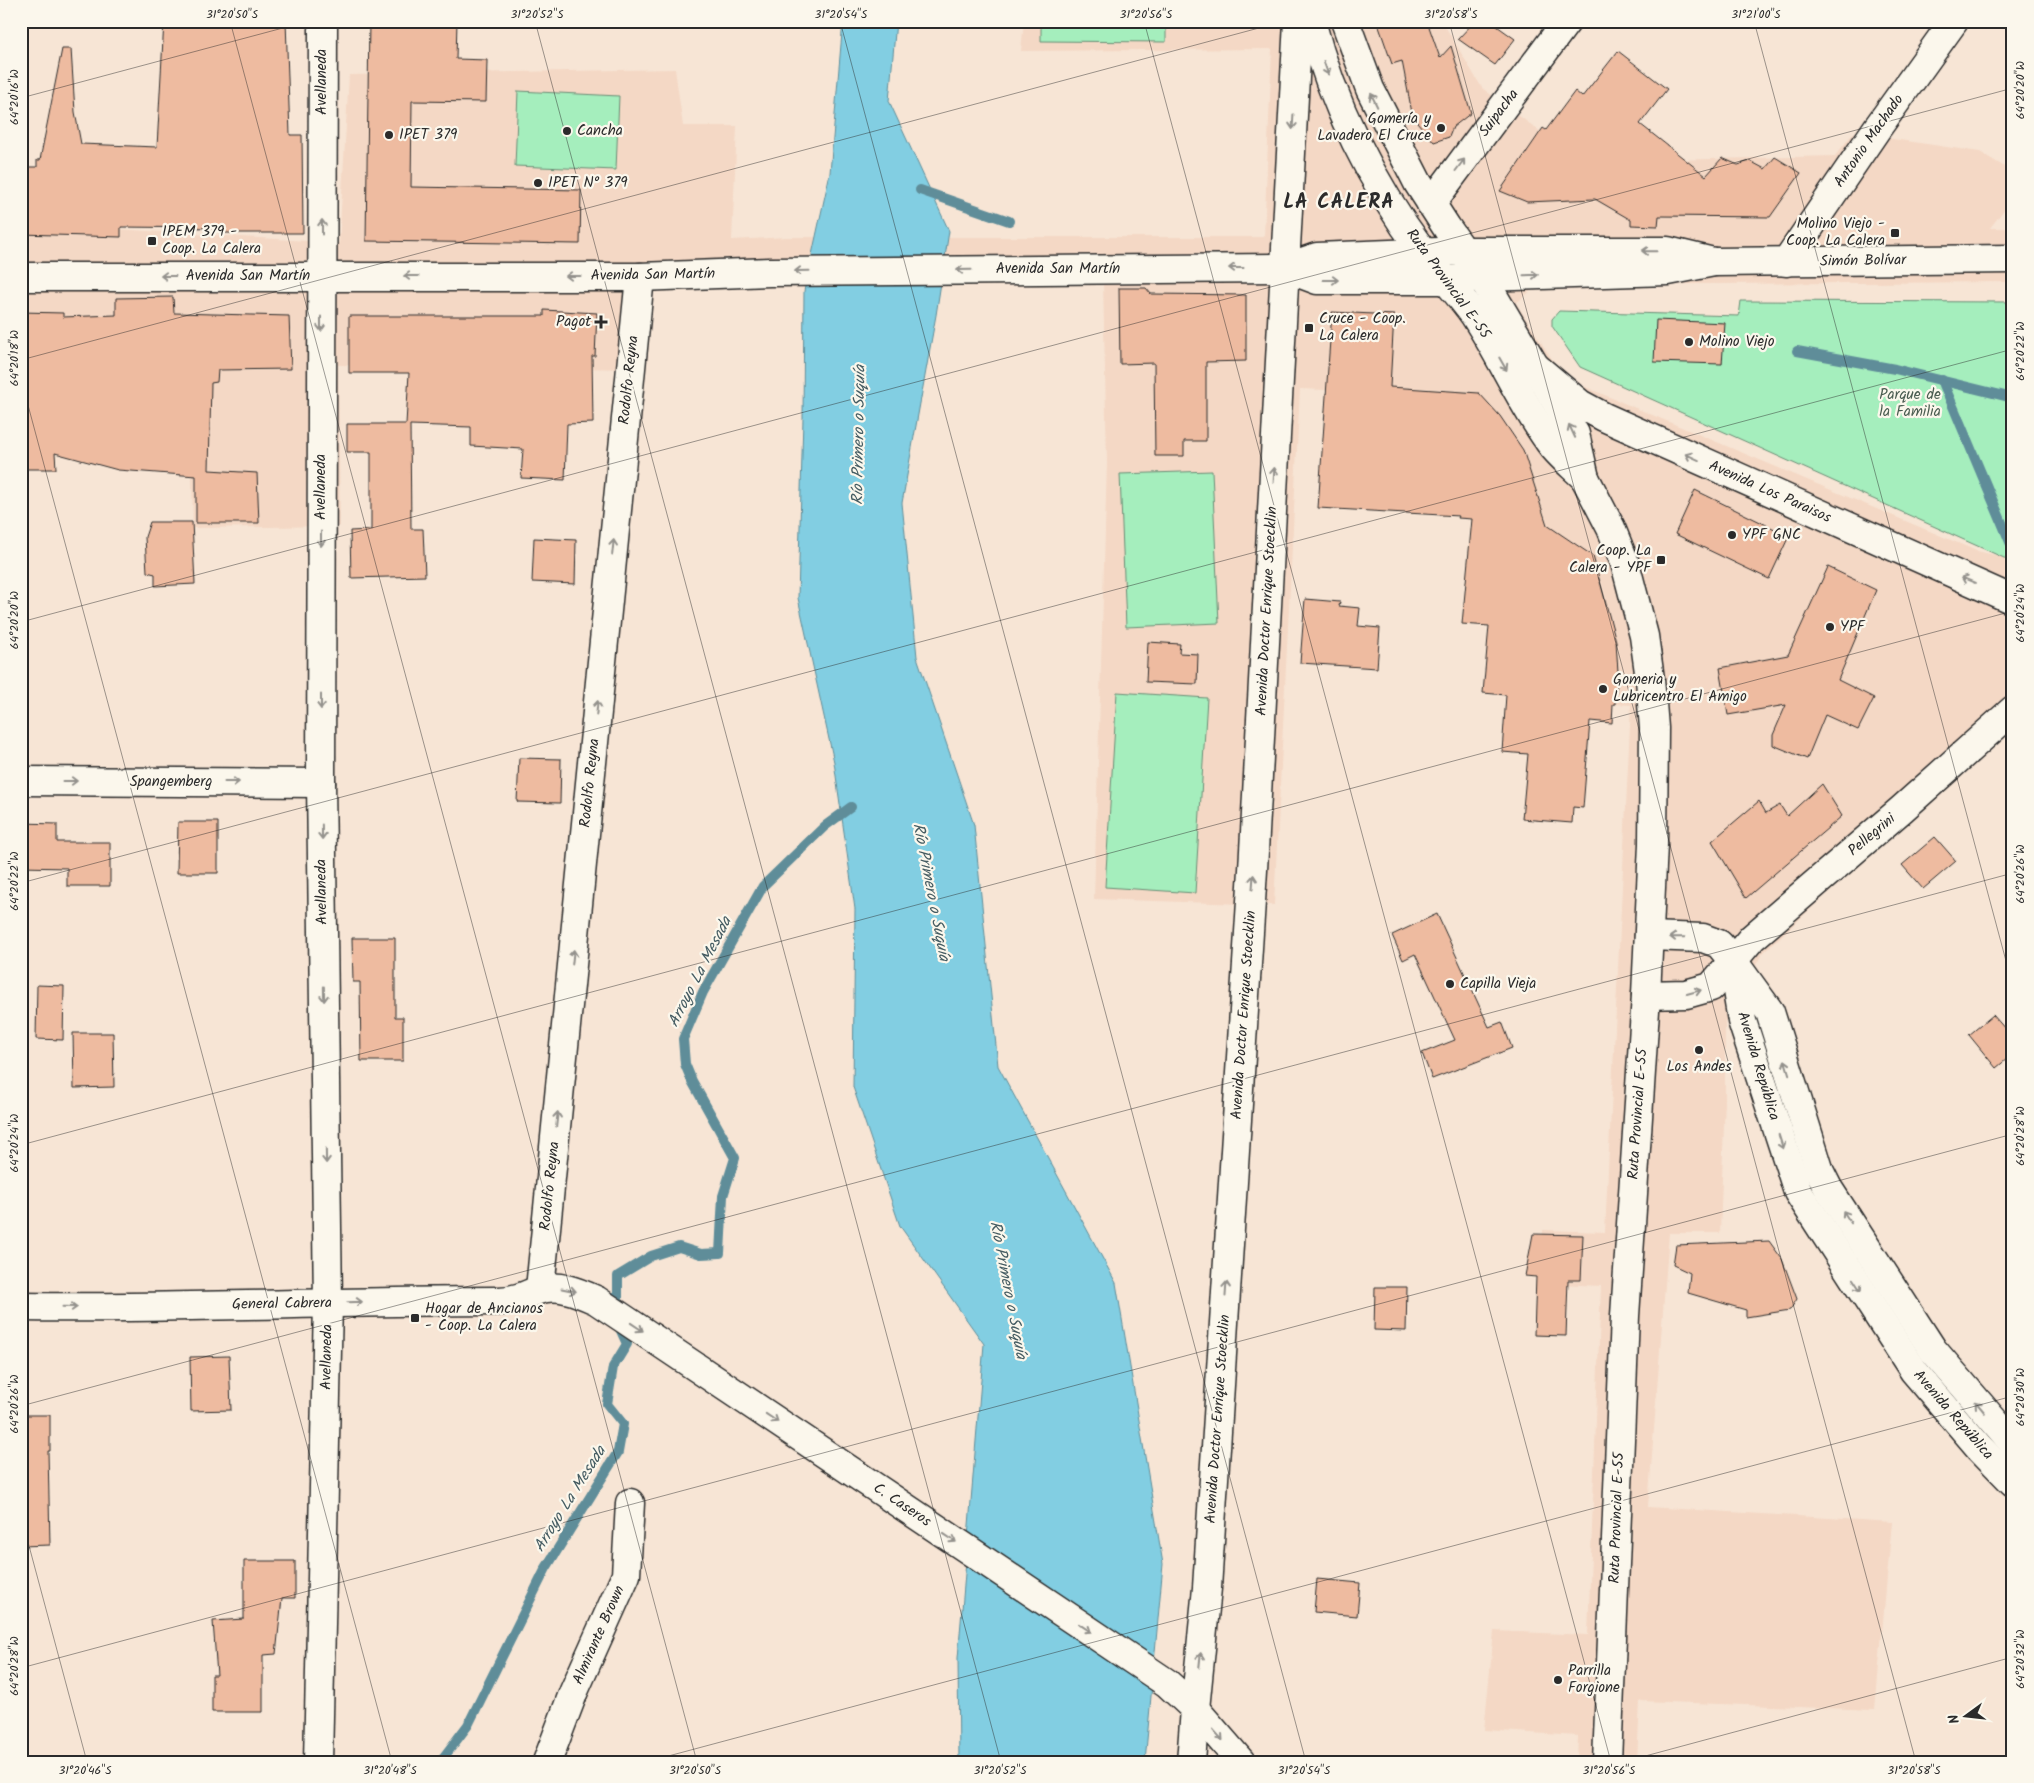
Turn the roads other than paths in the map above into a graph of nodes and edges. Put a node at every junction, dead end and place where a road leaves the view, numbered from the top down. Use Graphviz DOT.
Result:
graph roads {
  1 [pos="323,21"];
  2 [pos="1298,21"];
  3 [pos="1311,21"];
  4 [pos="1345,21"];
  5 [pos="1567,21"];
  6 [pos="1954,21"];
  7 [pos="1431,204"];
  8 [pos="1601,250"];
  9 [pos="1463,251"];
  10 [pos="1423,252"];
  11 [pos="2013,260"];
  12 [pos="1714,262"];
  13 [pos="1786,262"];
  14 [pos="1284,268"];
  15 [pos="321,276"];
  16 [pos="640,276"];
  17 [pos="21,277"];
  18 [pos="1482,277"];
  19 [pos="1447,280"];
  20 [pos="1537,367"];
  21 [pos="1585,478"];
  22 [pos="2013,600"];
  23 [pos="2013,710"];
  24 [pos="21,781"];
  25 [pos="321,783"];
  26 [pos="1649,936"];
  27 [pos="1732,960"];
  28 [pos="1646,995"];
  29 [pos="540,1290"];
  30 [pos="328,1303"];
  31 [pos="21,1307"];
  32 [pos="2013,1443"];
  33 [pos="2013,1482"];
  34 [pos="630,1503"];
  35 [pos="1195,1709"];
  36 [pos="318,1762"];
  37 [pos="547,1762"];
  38 [pos="1191,1762"];
  39 [pos="1241,1762"];
  40 [pos="1607,1762"];
  15 -- 1 [label="street, Avellaneda, one-way"];
  2 -- 14 [label="street, Avenida Doctor Enrique Stoecklin, one-way"];
  3 -- 10 [label="street, Ruta Provincial E-55, one-way"];
  7 -- 4 [label="street, Ruta Provincial E-55, one-way"];
  7 -- 5 [label="street, Suipacha, one-way"];
  6 -- 13 [label="street, Antonio Machado"];
  7 -- 8 [label="street"];
  7 -- 9 [label="street, Ruta Provincial E-55"];
  8 -- 9 [label="street, Simón Bolívar"];
  12 -- 8 [label="street, Simón Bolívar, one-way"];
  9 -- 10 [label="street, Avenida San Martín"];
  9 -- 18 [label="street, Ruta Provincial E-55"];
  10 -- 14 [label="street, Avenida San Martín"];
  10 -- 19 [label="street, Ruta Provincial E-55"];
  11 -- 13 [label="street, Simón Bolívar"];
  12 -- 13 [label="street, Simón Bolívar"];
  18 -- 12 [label="street, Simón Bolívar, one-way"];
  14 -- 16 [label="street, Avenida San Martín, one-way"];
  14 -- 19 [label="street, Avenida San Martín, one-way"];
  35 -- 14 [label="street, Avenida Doctor Enrique Stoecklin, one-way"];
  16 -- 15 [label="street, Avenida San Martín, one-way"];
  15 -- 17 [label="street, Avenida San Martín, one-way"];
  15 -- 25 [label="street, Avellaneda, one-way"];
  29 -- 16 [label="street, Rodolfo Reyna, one-way"];
  18 -- 19 [label="street, Avenida San Martín"];
  18 -- 20 [label="street, Ruta Provincial E-55"];
  19 -- 21 [label="street, Ruta Provincial E-55, one-way"];
  21 -- 20 [label="street, Ruta Provincial E-55, one-way"];
  22 -- 20 [label="street, Avenida Los Paraisos, one-way"];
  21 -- 26 [label="street, Ruta Provincial E-55"];
  23 -- 27 [label="street, Pellegrini"];
  24 -- 25 [label="street, Spangemberg, one-way"];
  25 -- 30 [label="street, Avellaneda, one-way"];
  27 -- 26 [label="street, one-way"];
  26 -- 28 [label="street, Ruta Provincial E-55"];
  28 -- 27 [label="street, Pellegrini, one-way"];
  32 -- 27 [label="street, Avenida República, one-way"];
  27 -- 33 [label="street, Avenida República, one-way"];
  28 -- 40 [label="street, Ruta Provincial E-55"];
  30 -- 29 [label="street, General Cabrera, one-way"];
  29 -- 35 [label="street, C. Caseros, one-way"];
  31 -- 30 [label="street, General Cabrera, one-way"];
  30 -- 36 [label="street, Avellaneda"];
  34 -- 37 [label="street, Almirante Brown"];
  35 -- 38 [label="street, Avenida Doctor Enrique Stoecklin"];
  35 -- 39 [label="street, C. Caseros, one-way"];
}
